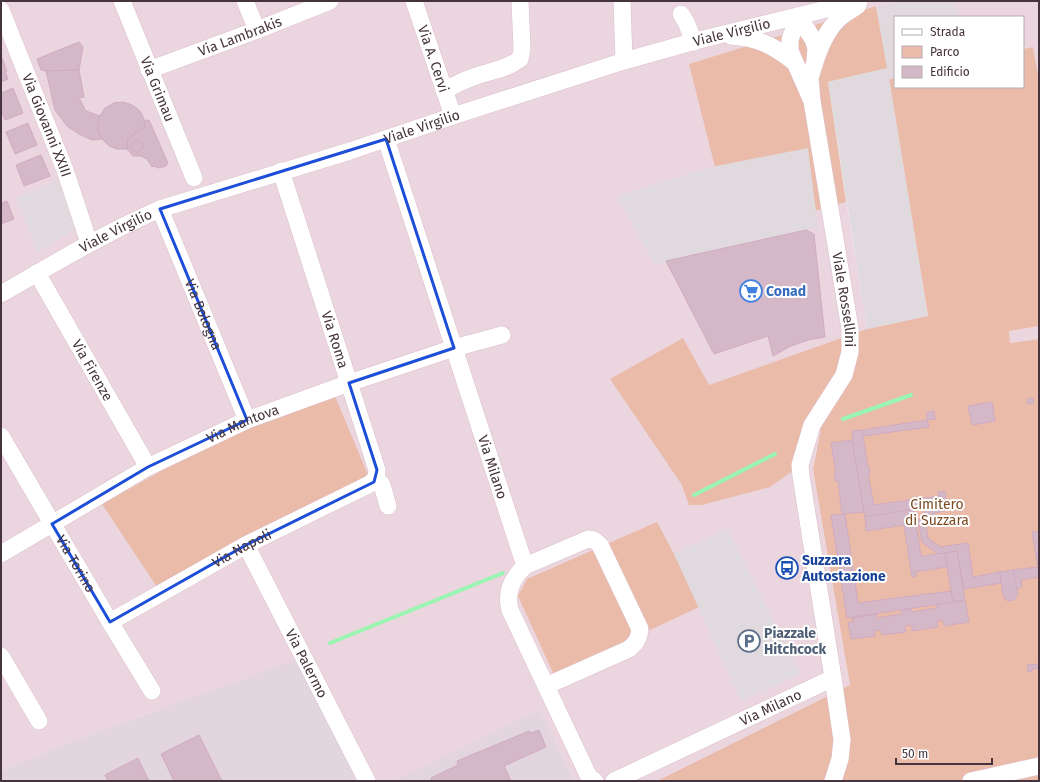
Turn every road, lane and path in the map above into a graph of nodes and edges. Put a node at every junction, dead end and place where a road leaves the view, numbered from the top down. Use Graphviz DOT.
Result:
graph roads {
  1 [pos="122,1"];
  2 [pos="245,1"];
  3 [pos="330,1"];
  4 [pos="414,1"];
  5 [pos="520,1"];
  6 [pos="622,1"];
  7 [pos="859,1"];
  8 [pos="864,1"];
  9 [pos="1,10"];
  10 [pos="681,14"];
  11 [pos="798,16"];
  12 [pos="257,30"];
  13 [pos="716,36"];
  14 [pos="694,42"];
  15 [pos="624,61"];
  16 [pos="794,62"];
  17 [pos="815,62"];
  18 [pos="150,70"];
  19 [pos="444,91"];
  20 [pos="812,101"];
  21 [pos="453,116"];
  22 [pos="386,139"];
  23 [pos="281,171"];
  24 [pos="194,178"];
  25 [pos="160,209"];
  26 [pos="89,243"];
  27 [pos="37,273"];
  28 [pos="1,294"];
  29 [pos="502,335"];
  30 [pos="454,348"];
  31 [pos="349,383"];
  32 [pos="247,420"];
  33 [pos="1,436"];
  34 [pos="148,467"];
  35 [pos="376,478"];
  36 [pos="388,506"];
  37 [pos="52,524"];
  38 [pos="246,545"];
  39 [pos="1,554"];
  40 [pos="524,566"];
  41 [pos="110,622"];
  42 [pos="1,656"];
  43 [pos="833,678"];
  44 [pos="546,686"];
  45 [pos="152,691"];
  46 [pos="39,721"];
  47 [pos="1039,766"];
  48 [pos="367,781"];
  49 [pos="595,781"];
  50 [pos="614,781"];
  51 [pos="833,781"];
  52 [pos="972,781"];
  1 -- 18 [label="street, Via Grimau"];
  2 -- 12 [label="street"];
  3 -- 12 [label="street, Via Lambrakis"];
  4 -- 19 [label="street, Via A. Cervi"];
  5 -- 19 [label="street"];
  6 -- 15 [label="street"];
  7 -- 11 [label="street, Viale Virgilio"];
  8 -- 17 [label="street"];
  9 -- 26 [label="street, Via Giovanni XXIII"];
  10 -- 14 [label="street"];
  11 -- 13 [label="street, Viale Virgilio"];
  11 -- 16 [label="street"];
  11 -- 17 [label="street"];
  12 -- 18 [label="street, Via Lambrakis"];
  13 -- 14 [label="street, Viale Virgilio"];
  13 -- 16 [label="street"];
  14 -- 15 [label="street, Viale Virgilio"];
  15 -- 21 [label="street, Viale Virgilio"];
  16 -- 20 [label="street"];
  17 -- 20 [label="street"];
  18 -- 24 [label="street, Via Grimau"];
  19 -- 21 [label="street, Via A. Cervi"];
  20 -- 43 [label="street, Viale Rossellini"];
  21 -- 22 [label="street, Viale Virgilio"];
  22 -- 23 [label="street, Viale Virgilio"];
  22 -- 30 [label="street, Via Milano"];
  23 -- 25 [label="street, Viale Virgilio"];
  23 -- 31 [label="street, Via Roma"];
  25 -- 26 [label="street, Viale Virgilio"];
  25 -- 32 [label="street, Via Bologna"];
  26 -- 27 [label="street, Viale Virgilio"];
  27 -- 28 [label="street, Viale Virgilio"];
  27 -- 34 [label="street, Via Firenze"];
  29 -- 30 [label="street, Via Mantova"];
  30 -- 31 [label="street, Via Mantova"];
  30 -- 40 [label="street, Via Milano"];
  31 -- 32 [label="street, Via Mantova"];
  31 -- 35 [label="street, Via Roma"];
  32 -- 34 [label="street, Via Mantova"];
  33 -- 37 [label="street, Via Torino"];
  34 -- 37 [label="street, Via Mantova"];
  35 -- 36 [label="street, Via Roma"];
  35 -- 38 [label="street, Via Napoli"];
  37 -- 39 [label="street, Via Mantova"];
  37 -- 41 [label="street, Via Torino"];
  38 -- 41 [label="street, Via Napoli"];
  38 -- 48 [label="street, Via Palermo"];
  40 -- 44 [label="street"];
  40 -- 44 [label="street"];
  41 -- 45 [label="street, Via Torino"];
  42 -- 46 [label="street"];
  43 -- 50 [label="street, Via Milano"];
  43 -- 51 [label="street"];
  44 -- 49 [label="street"];
  47 -- 52 [label="street"];
}
